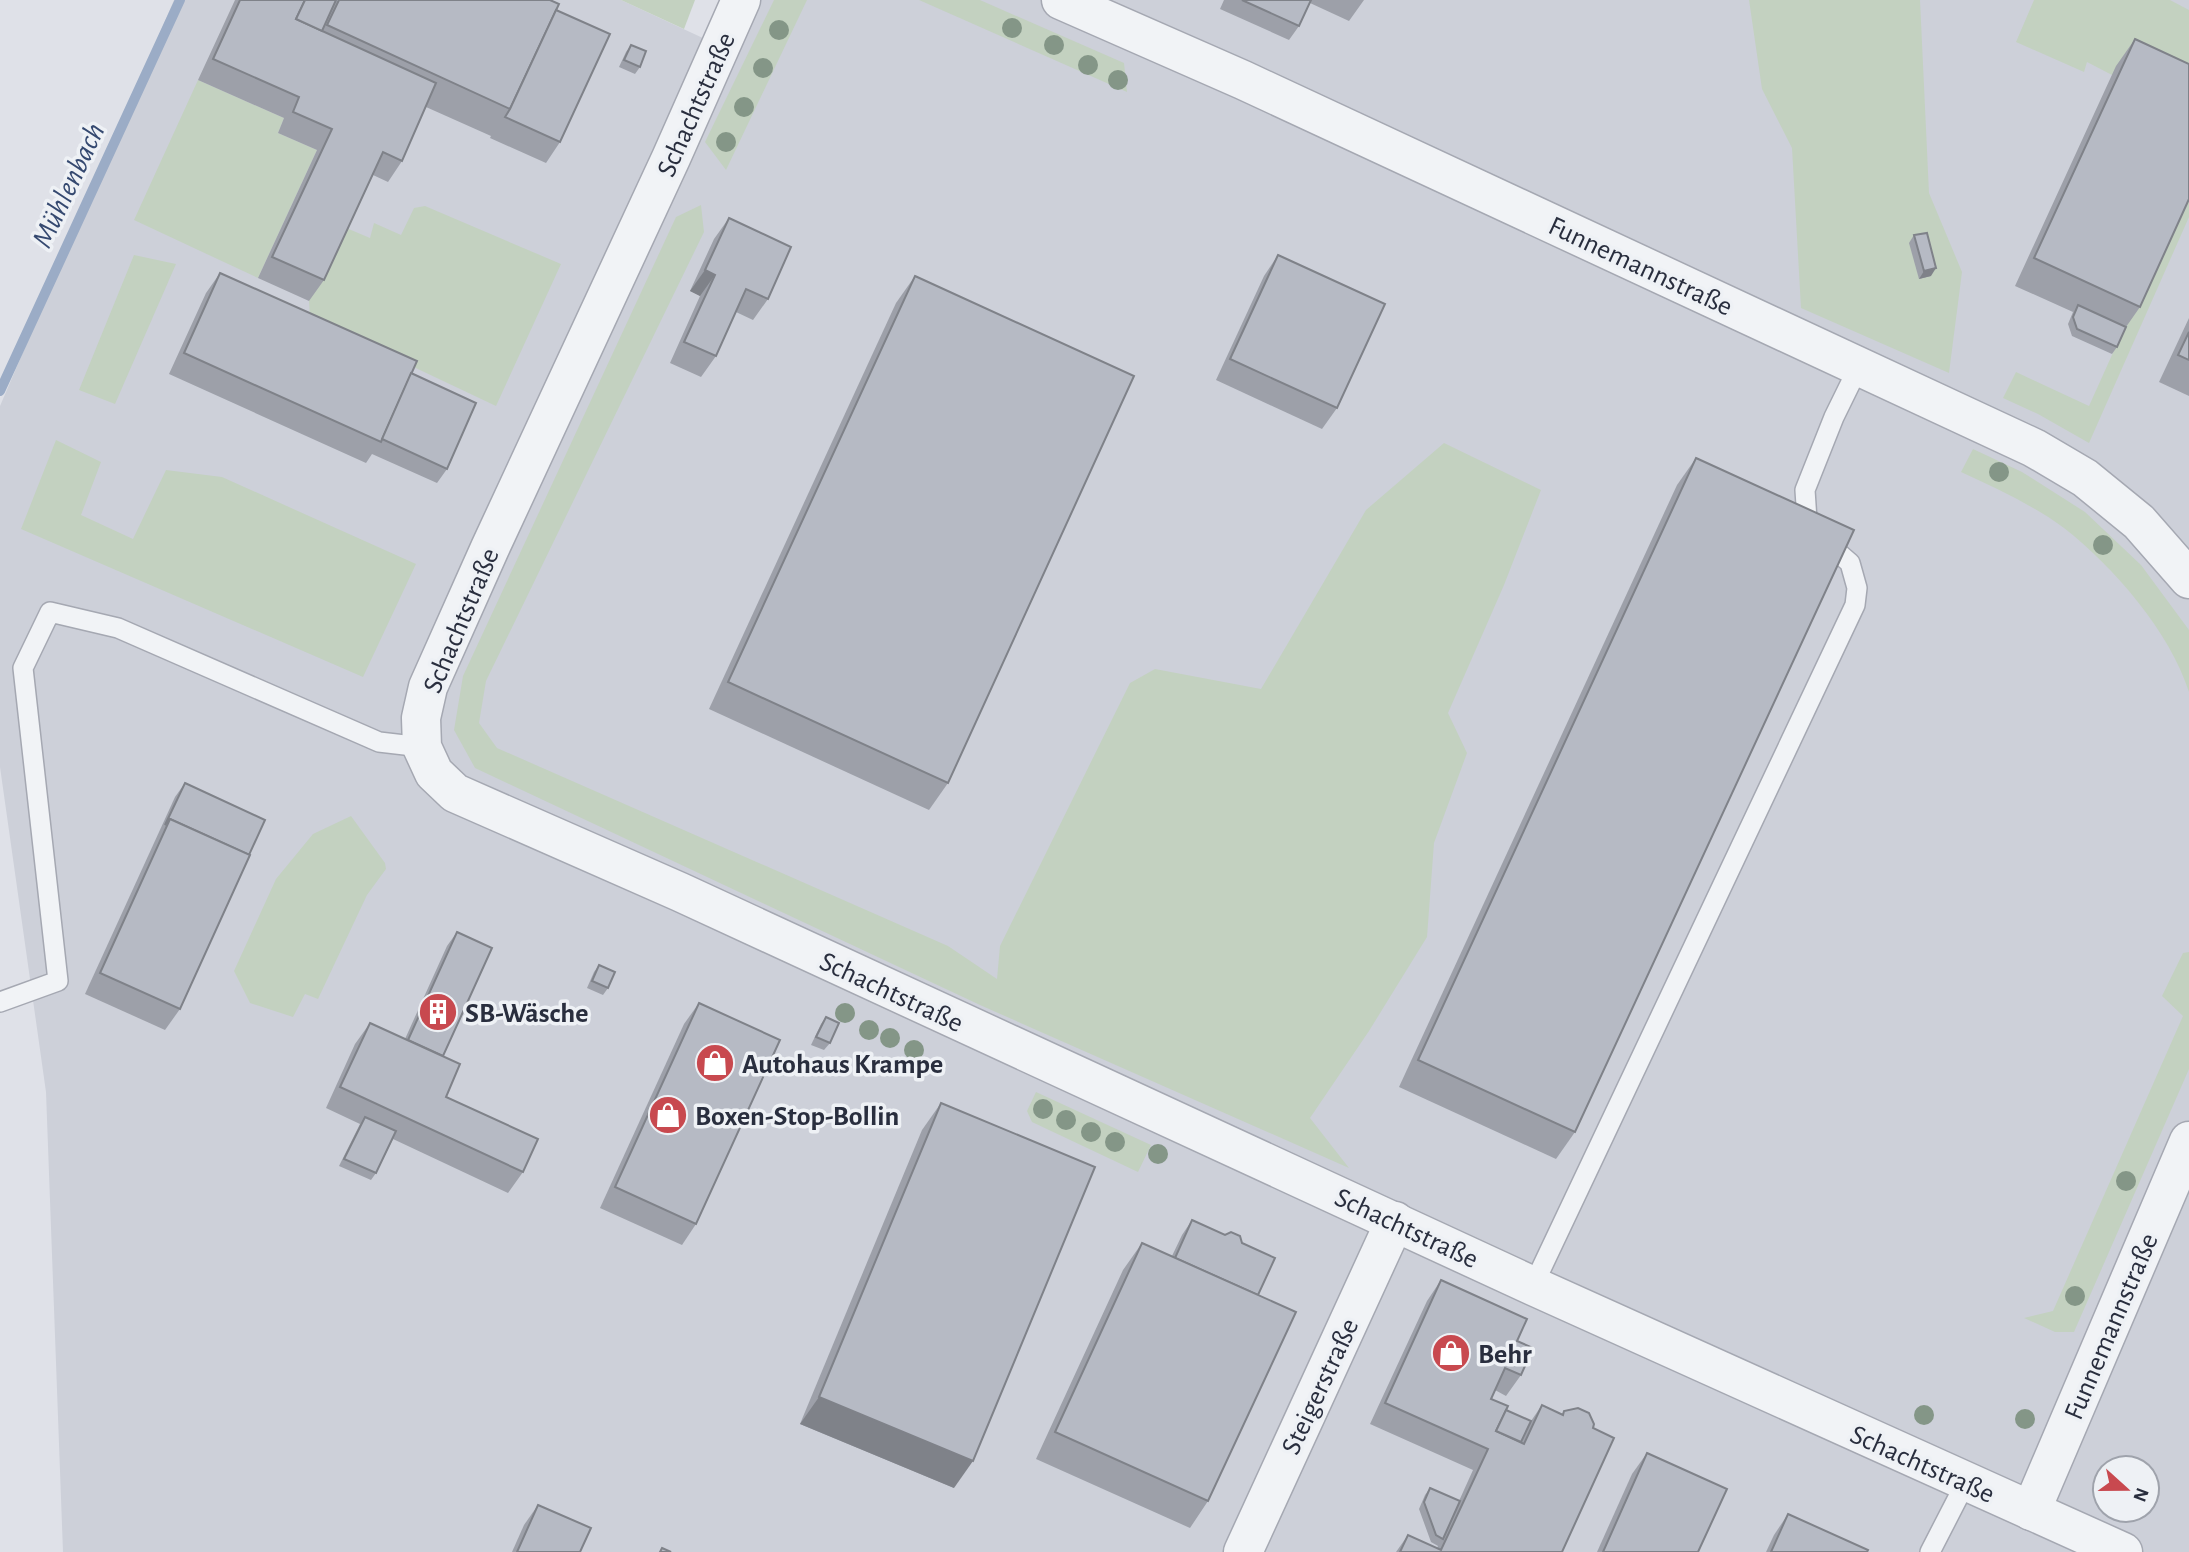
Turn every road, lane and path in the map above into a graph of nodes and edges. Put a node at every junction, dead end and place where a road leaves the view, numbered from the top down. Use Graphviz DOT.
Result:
graph roads {
  1 [pos="741,0"];
  2 [pos="1061,0"];
  3 [pos="1859,366"];
  4 [pos="2189,579"];
  5 [pos="422,747"];
  6 [pos="0,1002"];
  7 [pos="2189,1141"];
  8 [pos="1395,1221"];
  9 [pos="1533,1286"];
  10 [pos="1966,1482"];
  11 [pos="2031,1511"];
  12 [pos="1243,1552"];
  13 [pos="1930,1552"];
  14 [pos="2123,1552"];
  1 -- 5 [label="street, Schachtstraße"];
  2 -- 3 [label="street, Funnemannstraße"];
  3 -- 4 [label="street, Funnemannstraße"];
  3 -- 9 [label="lane"];
  5 -- 6 [label="lane"];
  5 -- 8 [label="street, Schachtstraße"];
  7 -- 11 [label="street, Funnemannstraße"];
  8 -- 9 [label="street, Schachtstraße"];
  8 -- 12 [label="street, Steigerstraße"];
  9 -- 10 [label="street, Schachtstraße"];
  10 -- 11 [label="street, Schachtstraße"];
  10 -- 13 [label="lane"];
  11 -- 14 [label="street, Schachtstraße"];
}
